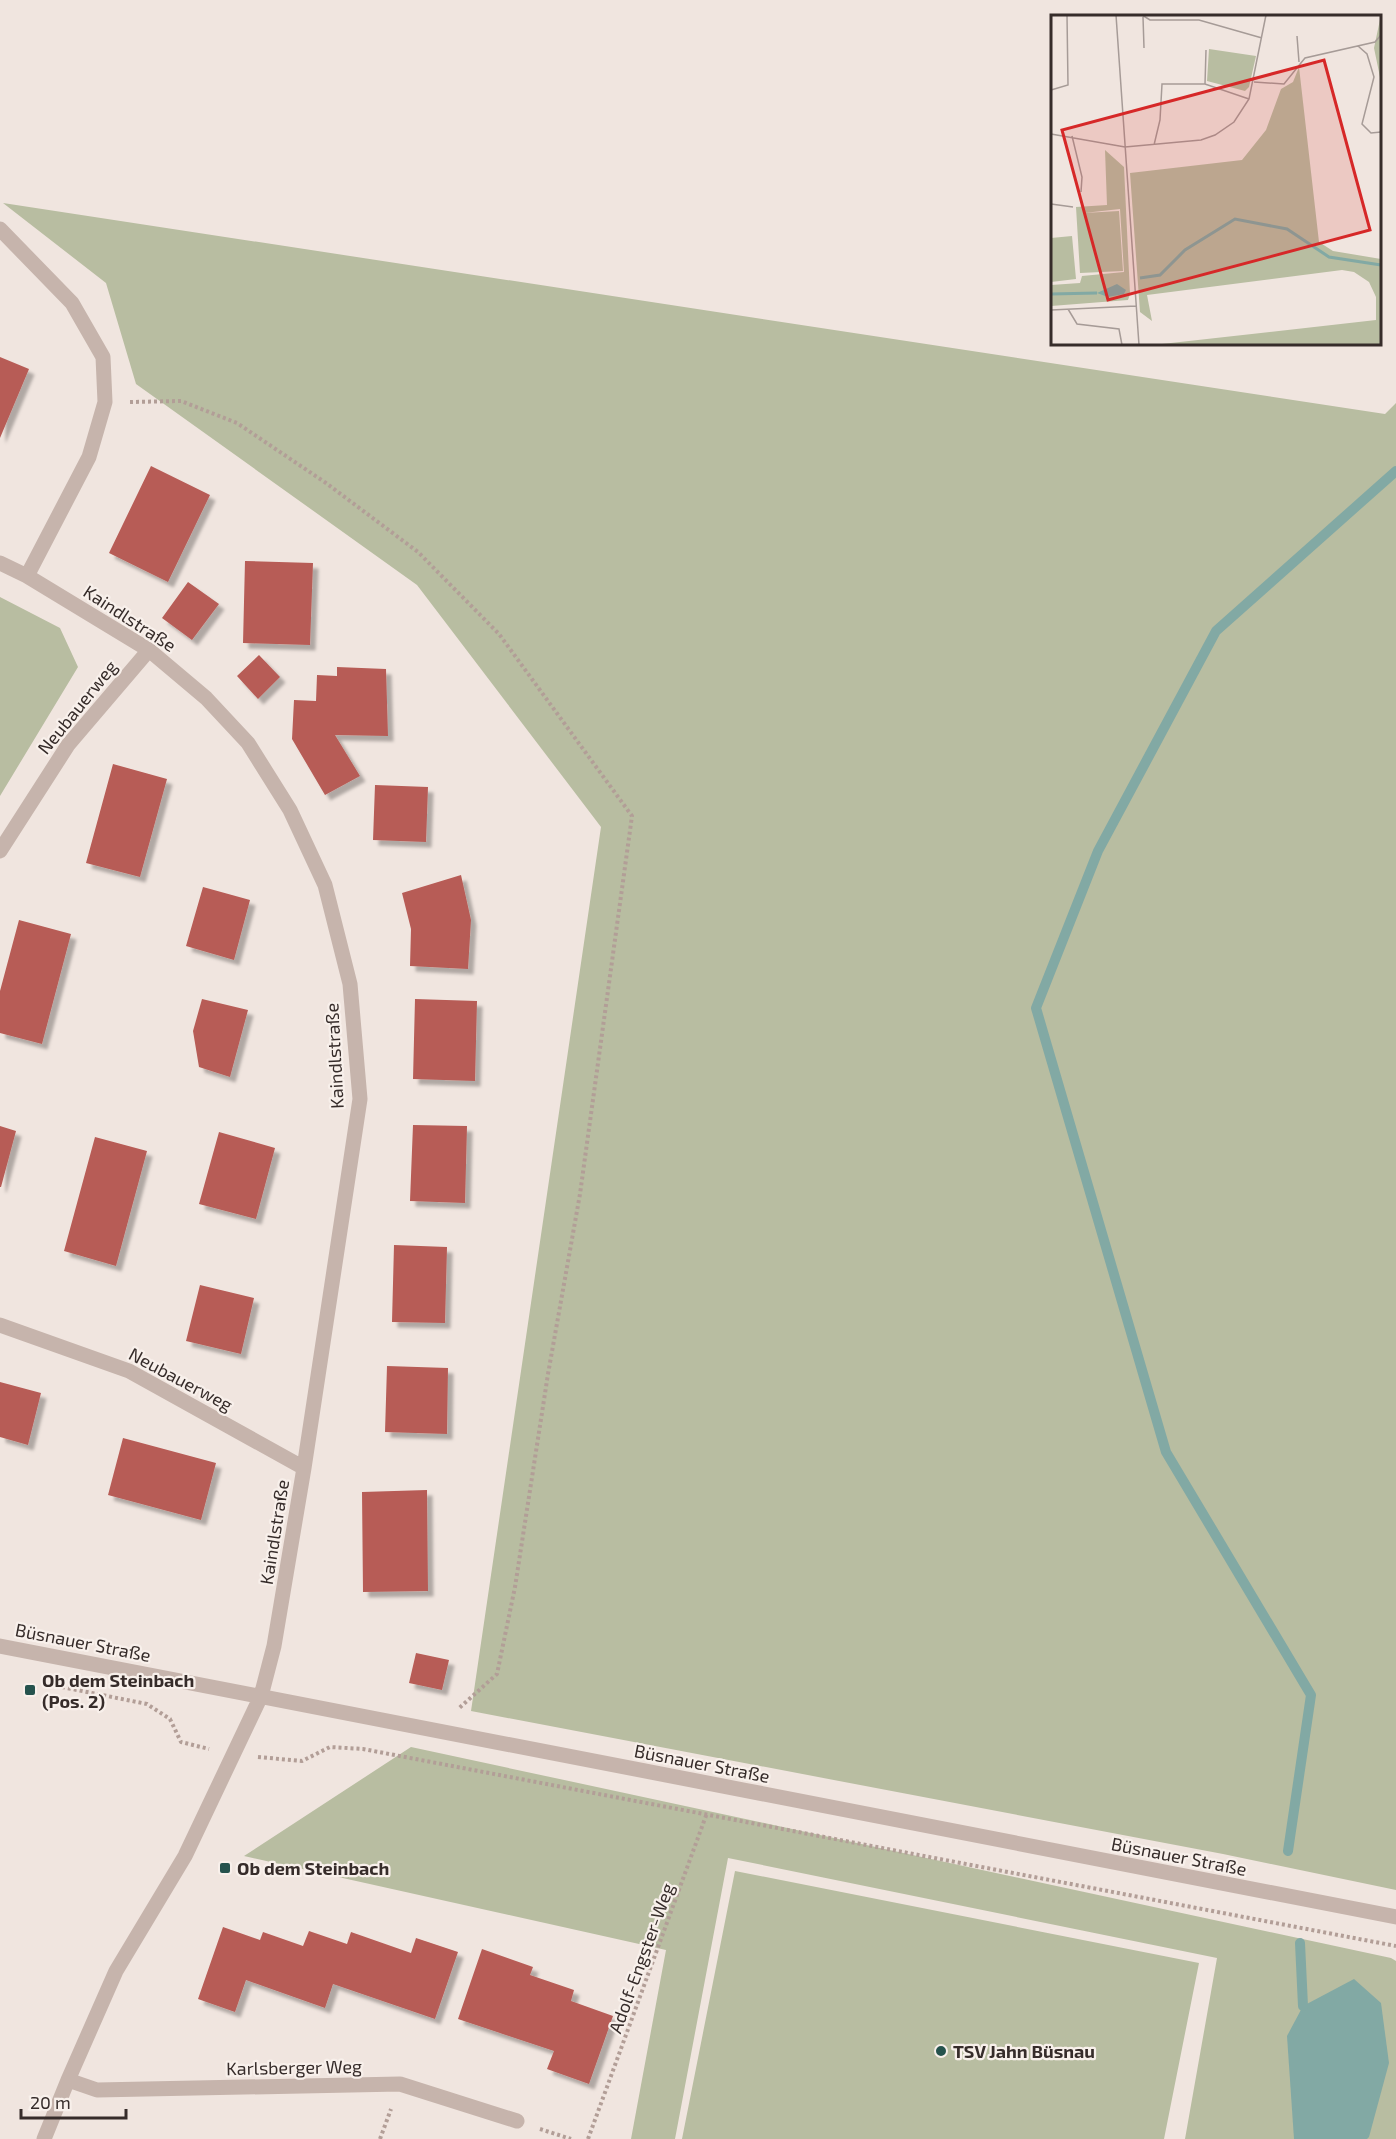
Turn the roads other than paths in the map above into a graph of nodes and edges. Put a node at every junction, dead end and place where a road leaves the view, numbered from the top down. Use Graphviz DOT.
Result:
graph roads {
  1 [pos="0,229"];
  2 [pos="0,563"];
  3 [pos="27,576"];
  4 [pos="149,650"];
  5 [pos="0,851"];
  6 [pos="0,1325"];
  7 [pos="304,1468"];
  8 [pos="0,1646"];
  9 [pos="261,1696"];
  10 [pos="1396,1917"];
  11 [pos="68,2080"];
  12 [pos="517,2121"];
  13 [pos="44,2139"];
  1 -- 3 [label="street"];
  2 -- 3 [label="street, Kaindlstraße"];
  3 -- 4 [label="street, Kaindlstraße"];
  4 -- 5 [label="street, Neubauerweg"];
  4 -- 7 [label="street, Kaindlstraße"];
  6 -- 7 [label="street, Neubauerweg"];
  7 -- 9 [label="street, Kaindlstraße"];
  8 -- 9 [label="street, Büsnauer Straße"];
  9 -- 10 [label="street, Büsnauer Straße"];
  9 -- 11 [label="street"];
  11 -- 12 [label="street, Karlsberger Weg"];
  11 -- 13 [label="street"];
}
